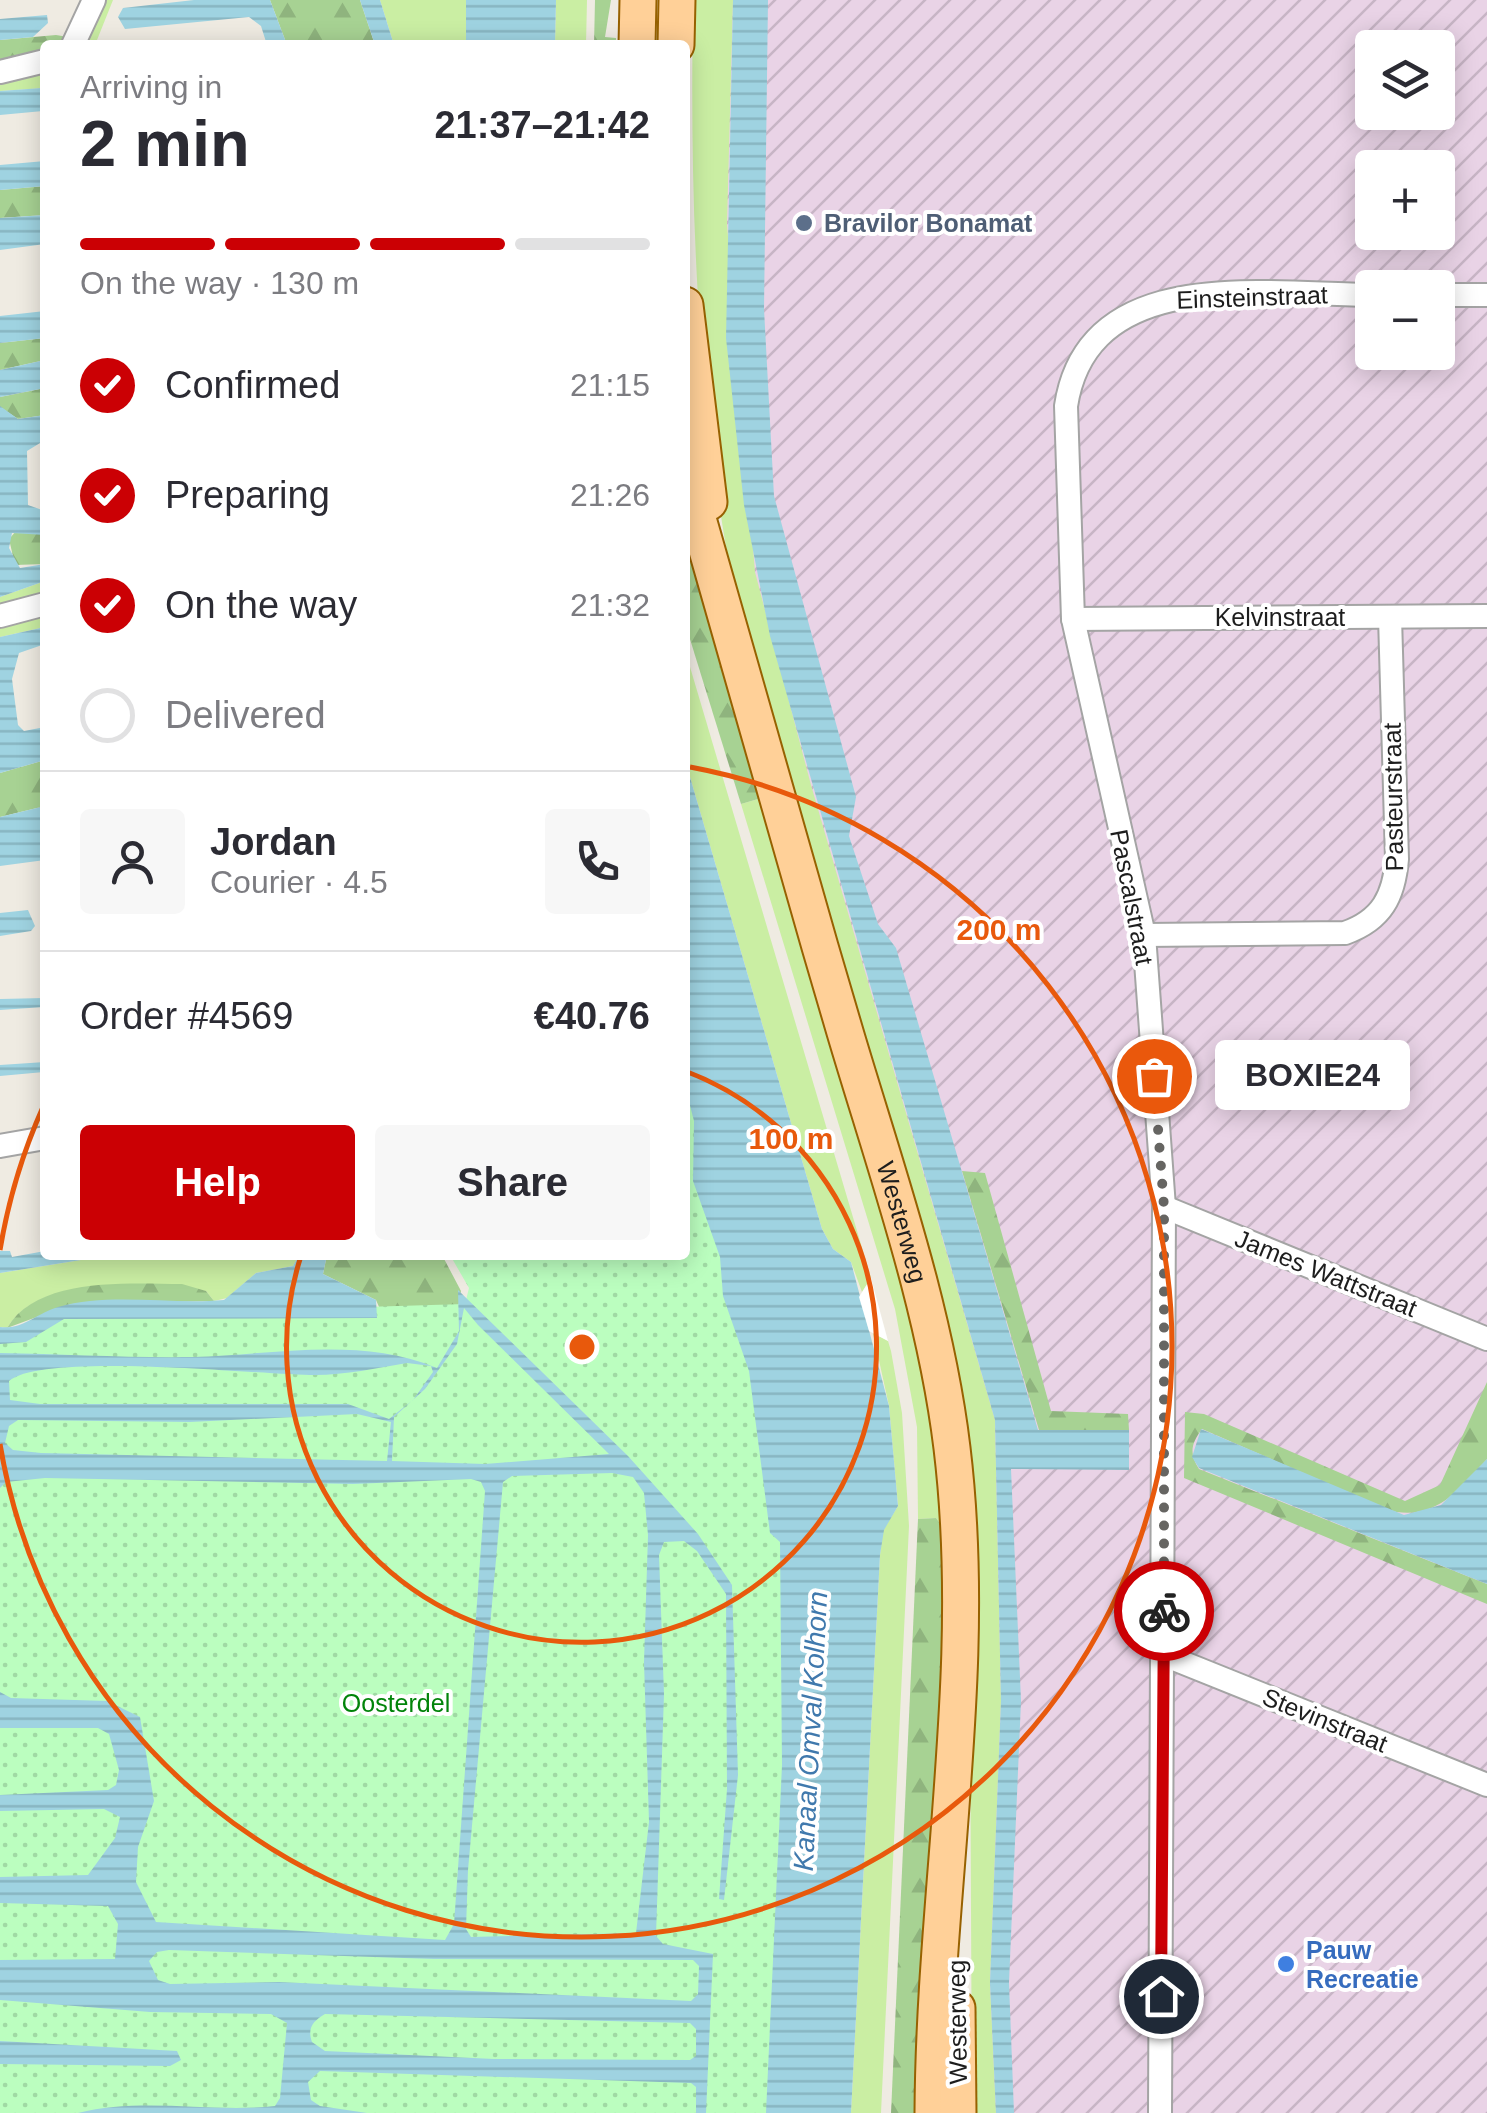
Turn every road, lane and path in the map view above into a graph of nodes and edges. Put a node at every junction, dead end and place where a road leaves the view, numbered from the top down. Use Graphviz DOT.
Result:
graph roads {
  1 [pos="94,0"];
  2 [pos="638,0"];
  3 [pos="676,0"];
  4 [pos="75,40"];
  5 [pos="637,40"];
  6 [pos="676,40"];
  7 [pos="40,62"];
  8 [pos="0,72"];
  9 [pos="1355,295"];
  10 [pos="1455,295"];
  11 [pos="1487,295"];
  12 [pos="1133,311"];
  13 [pos="690,347"];
  14 [pos="690,490"];
  15 [pos="719,593"];
  16 [pos="40,605"];
  17 [pos="0,616"];
  18 [pos="1487,616"];
  19 [pos="1390,617"];
  20 [pos="1073,618"];
  21 [pos="1144,935"];
  22 [pos="40,1139"];
  23 [pos="0,1146"];
  24 [pos="1164,1207"];
  25 [pos="1487,1340"];
  26 [pos="1164,1655"];
  27 [pos="1487,1785"];
  28 [pos="951,1812"];
  29 [pos="1162,2112"];
  30 [pos="932,2113"];
  31 [pos="958,2113"];
  1 -- 4 [label="street"];
  2 -- 5 [label="main road"];
  3 -- 6 [label="main road"];
  7 -- 8 [label="street"];
  9 -- 12 [label="street, Einsteinstraat"];
  10 -- 11 [label="street"];
  12 -- 20 [label="street, Pascalstraat"];
  13 -- 15 [label="main road, Westerweg"];
  14 -- 15 [label="main road, Westerweg"];
  15 -- 28 [label="main road, Westerweg"];
  16 -- 17 [label="street"];
  18 -- 19 [label="street, Kelvinstraat"];
  19 -- 20 [label="street, Kelvinstraat"];
  19 -- 21 [label="street, Pasteurstraat"];
  20 -- 21 [label="street, Pascalstraat"];
  21 -- 24 [label="street, Pascalstraat"];
  22 -- 23 [label="street"];
  24 -- 25 [label="street, James Wattstraat"];
  24 -- 26 [label="street, Pascalstraat"];
  26 -- 27 [label="street, Stevinstraat"];
  26 -- 29 [label="street, Pascalstraat"];
  28 -- 30 [label="main road, Westerweg"];
  28 -- 31 [label="main road, Westerweg"];
}
